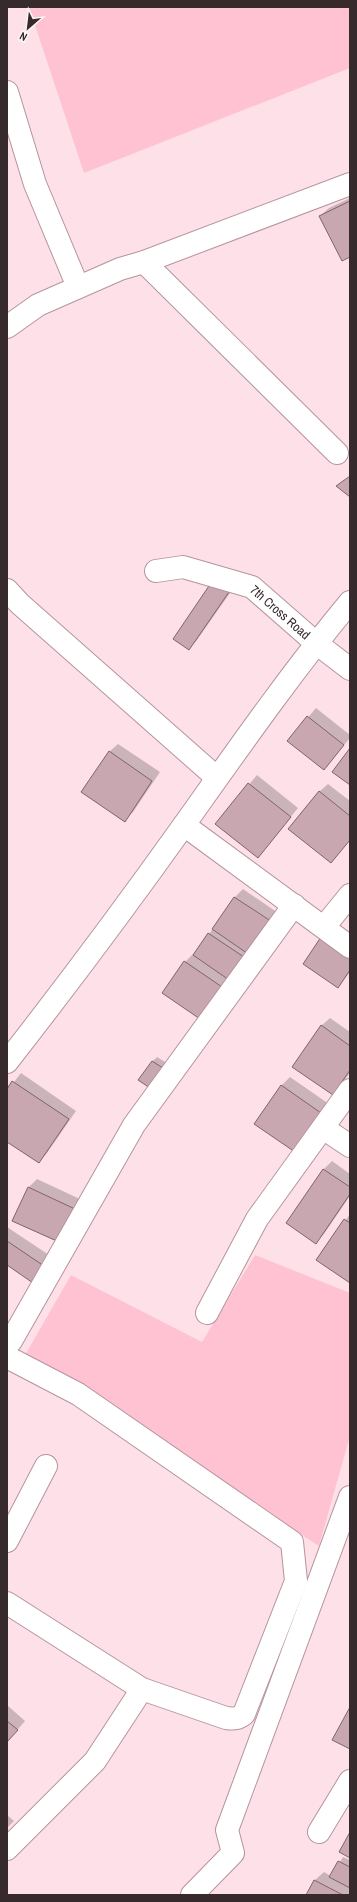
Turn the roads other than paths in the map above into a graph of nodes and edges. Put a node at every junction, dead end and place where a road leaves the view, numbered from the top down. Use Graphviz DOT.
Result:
graph roads {
  1 [pos="7,92"];
  2 [pos="350,184"];
  3 [pos="144,262"];
  4 [pos="78,288"];
  5 [pos="7,327"];
  6 [pos="337,453"];
  7 [pos="156,571"];
  8 [pos="7,590"];
  9 [pos="350,602"];
  10 [pos="316,643"];
  11 [pos="350,669"];
  12 [pos="216,778"];
  13 [pos="184,825"];
  14 [pos="350,895"];
  15 [pos="294,905"];
  16 [pos="324,927"];
  17 [pos="350,947"];
  18 [pos="7,1062"];
  19 [pos="350,1090"];
  20 [pos="323,1128"];
  21 [pos="350,1146"];
  22 [pos="207,1313"];
  23 [pos="9,1349"];
  24 [pos="46,1466"];
  25 [pos="350,1497"];
  26 [pos="7,1541"];
  27 [pos="7,1603"];
  28 [pos="142,1689"];
  29 [pos="350,1781"];
  30 [pos="319,1832"];
  31 [pos="7,1849"];
  32 [pos="192,1895"];
  1 -- 4 [label="street"];
  2 -- 3 [label="street"];
  3 -- 4 [label="street"];
  3 -- 6 [label="street"];
  4 -- 5 [label="street"];
  7 -- 10 [label="street, 7th Cross Road"];
  8 -- 12 [label="street"];
  9 -- 10 [label="street"];
  10 -- 11 [label="street, 7th Cross Road"];
  10 -- 12 [label="street"];
  12 -- 13 [label="street"];
  13 -- 15 [label="street"];
  13 -- 18 [label="street"];
  14 -- 16 [label="street"];
  15 -- 16 [label="street"];
  15 -- 23 [label="street"];
  16 -- 17 [label="street"];
  19 -- 20 [label="street"];
  20 -- 21 [label="street"];
  20 -- 22 [label="street"];
  23 -- 28 [label="street"];
  24 -- 26 [label="street"];
  25 -- 32 [label="street"];
  27 -- 28 [label="street"];
  28 -- 31 [label="street"];
  29 -- 30 [label="street"];
}
